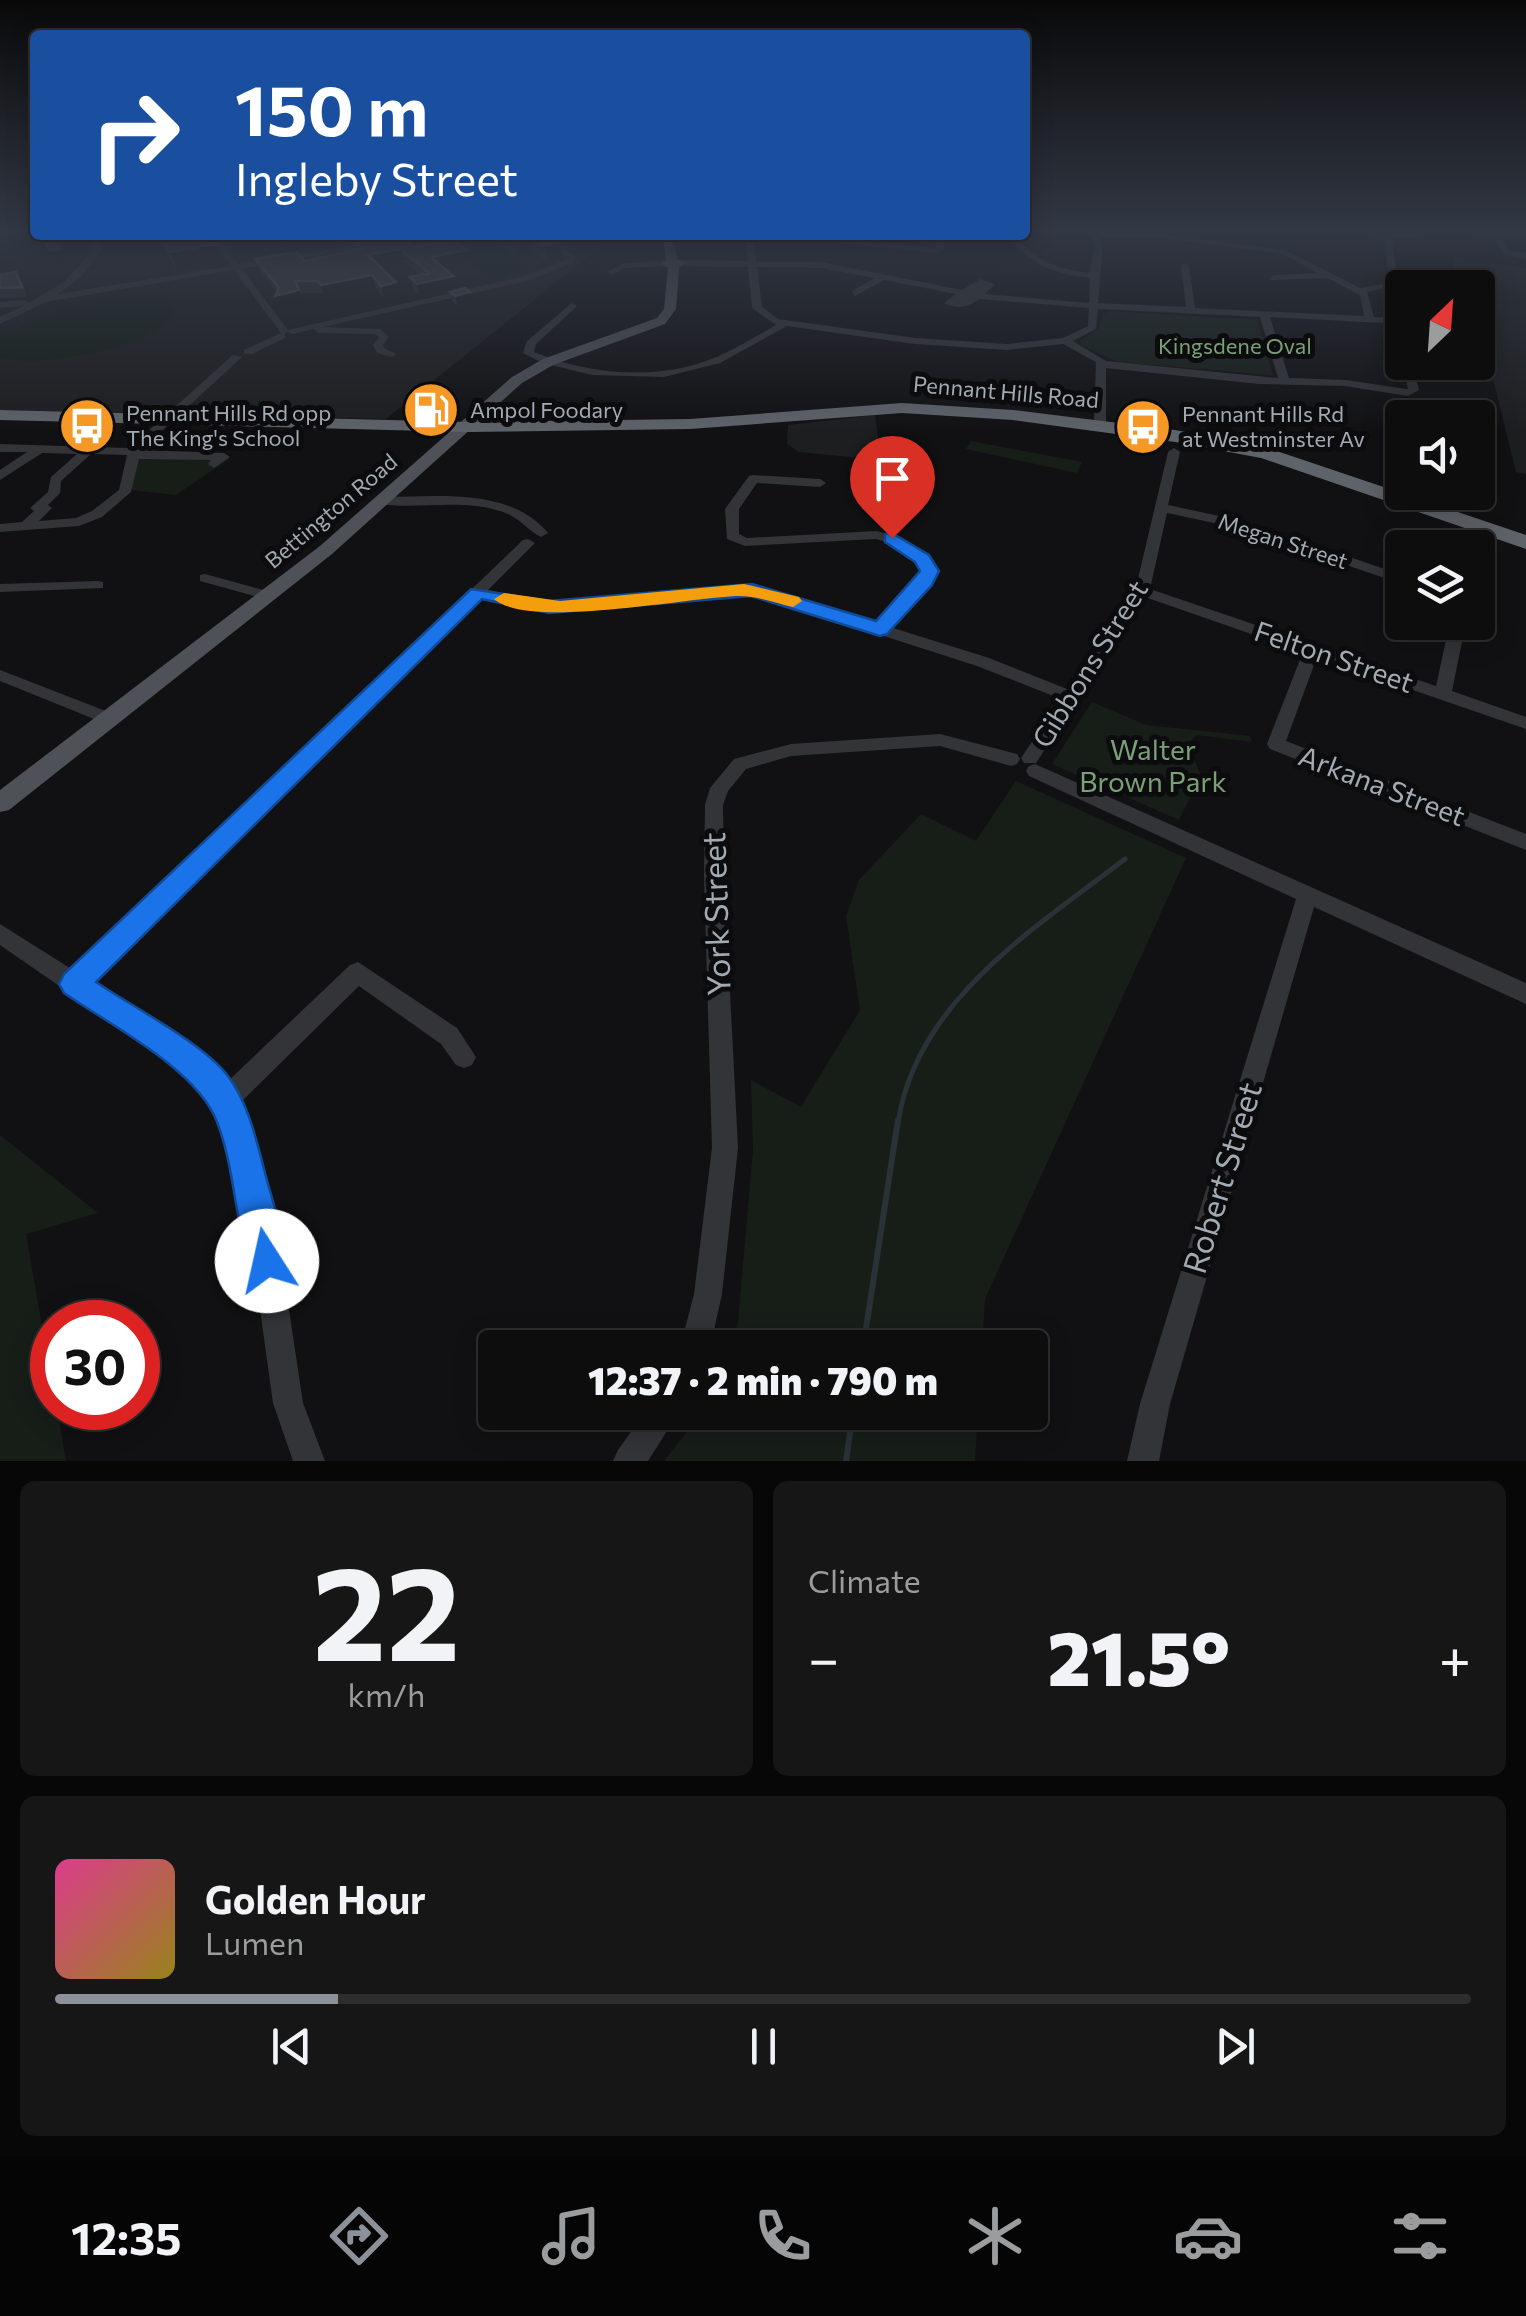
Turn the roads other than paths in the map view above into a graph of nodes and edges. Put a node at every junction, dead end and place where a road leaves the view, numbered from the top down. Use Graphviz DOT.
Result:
graph roads {
  1 [pos="48,297"];
  2 [pos="62,297"];
  3 [pos="259,297"];
  4 [pos="448,297"];
  5 [pos="671,297"];
  6 [pos="756,297"];
  7 [pos="955,297"];
  8 [pos="976,297"];
  9 [pos="992,297"];
  10 [pos="1095,297"];
  11 [pos="1189,297"];
  12 [pos="1365,297"];
  13 [pos="45,300"];
  14 [pos="0,305"];
  15 [pos="572,306"];
  16 [pos="1096,306"];
  17 [pos="1191,311"];
  18 [pos="1264,314"];
  19 [pos="1370,320"];
  20 [pos="0,321"];
  21 [pos="1385,322"];
  22 [pos="783,325"];
  23 [pos="288,333"];
  24 [pos="1065,341"];
  25 [pos="392,354"];
  26 [pos="548,362"];
  27 [pos="1102,364"];
  28 [pos="1409,380"];
  29 [pos="1285,382"];
  30 [pos="0,417"];
  31 [pos="167,422"];
  32 [pos="1100,424"];
  33 [pos="466,427"];
  34 [pos="0,448"];
  35 [pos="40,449"];
  36 [pos="89,450"];
  37 [pos="1174,452"];
  38 [pos="134,453"];
  39 [pos="214,464"];
  40 [pos="2,477"];
  41 [pos="820,483"];
  42 [pos="383,501"];
  43 [pos="1162,508"];
  44 [pos="26,526"];
  45 [pos="0,528"];
  46 [pos="1526,542"];
  47 [pos="1385,574"];
  48 [pos="205,578"];
  49 [pos="98,585"];
  50 [pos="0,588"];
  51 [pos="1142,592"];
  52 [pos="478,593"];
  53 [pos="269,596"];
  54 [pos="880,629"];
  55 [pos="1454,640"];
  56 [pos="1312,650"];
  57 [pos="0,675"];
  58 [pos="1443,695"];
  59 [pos="1071,697"];
  60 [pos="110,718"];
  61 [pos="1526,724"];
  62 [pos="1025,763"];
  63 [pos="0,803"];
  64 [pos="1526,842"];
  65 [pos="1307,896"];
  66 [pos="0,933"];
  67 [pos="74,984"];
  68 [pos="1526,994"];
  69 [pos="464,1057"];
  70 [pos="226,1100"];
  71 [pos="699,1330"];
  72 [pos="651,1430"];
  73 [pos="309,1461"];
  74 [pos="629,1461"];
  75 [pos="1144,1461"];
  1 -- 13 [label="street"];
  2 -- 13 [label="street"];
  3 -- 23 [label="street"];
  4 -- 23 [label="street"];
  5 -- 26 [label="main road, Bettington Road"];
  6 -- 22 [label="street"];
  7 -- 8 [label="street"];
  9 -- 16 [label="street"];
  10 -- 16 [label="street"];
  11 -- 17 [label="street"];
  12 -- 19 [label="street"];
  13 -- 14 [label="street"];
  13 -- 20 [label="street"];
  15 -- 26 [label="street"];
  16 -- 17 [label="street"];
  16 -- 24 [label="street"];
  17 -- 18 [label="street"];
  18 -- 19 [label="street"];
  18 -- 29 [label="street"];
  19 -- 21 [label="street"];
  22 -- 24 [label="street"];
  22 -- 26 [label="street"];
  23 -- 25 [label="street"];
  23 -- 31 [label="street"];
  24 -- 27 [label="street"];
  26 -- 33 [label="main road, Bettington Road"];
  27 -- 29 [label="street"];
  27 -- 32 [label="street"];
  28 -- 29 [label="street"];
  30 -- 31 [label="highway, Pennant Hills Road"];
  31 -- 33 [label="highway, Pennant Hills Road"];
  31 -- 38 [label="street"];
  32 -- 33 [label="highway, Pennant Hills Road"];
  32 -- 46 [label="highway, Pennant Hills Road"];
  33 -- 42 [label="main road, Bettington Road"];
  34 -- 35 [label="street"];
  35 -- 36 [label="street"];
  35 -- 40 [label="street"];
  36 -- 38 [label="street"];
  36 -- 44 [label="street"];
  37 -- 43 [label="street, Gibbons Street"];
  38 -- 39 [label="street"];
  38 -- 44 [label="street"];
  41 -- 54 [label="street"];
  42 -- 52 [label="street"];
  42 -- 53 [label="main road, Bettington Road"];
  43 -- 47 [label="street, Megan Street"];
  43 -- 51 [label="street, Gibbons Street"];
  44 -- 45 [label="street"];
  48 -- 53 [label="street"];
  49 -- 50 [label="street"];
  51 -- 56 [label="street, Felton Street"];
  51 -- 59 [label="street, Gibbons Street"];
  52 -- 54 [label="street"];
  52 -- 67 [label="street"];
  53 -- 60 [label="main road, Bettington Road"];
  54 -- 59 [label="street"];
  55 -- 58 [label="street"];
  56 -- 58 [label="street, Felton Street"];
  56 -- 64 [label="street, Arkana Street"];
  57 -- 60 [label="street"];
  58 -- 61 [label="street, Felton Street"];
  59 -- 62 [label="street, Gibbons Street"];
  60 -- 63 [label="main road, Bettington Road"];
  62 -- 65 [label="street, York Street"];
  62 -- 71 [label="street, York Street"];
  65 -- 68 [label="street, York Street"];
  65 -- 75 [label="street, Robert Street"];
  66 -- 67 [label="street"];
  67 -- 70 [label="street"];
  69 -- 70 [label="street"];
  70 -- 73 [label="street"];
  72 -- 74 [label="street"];
}
